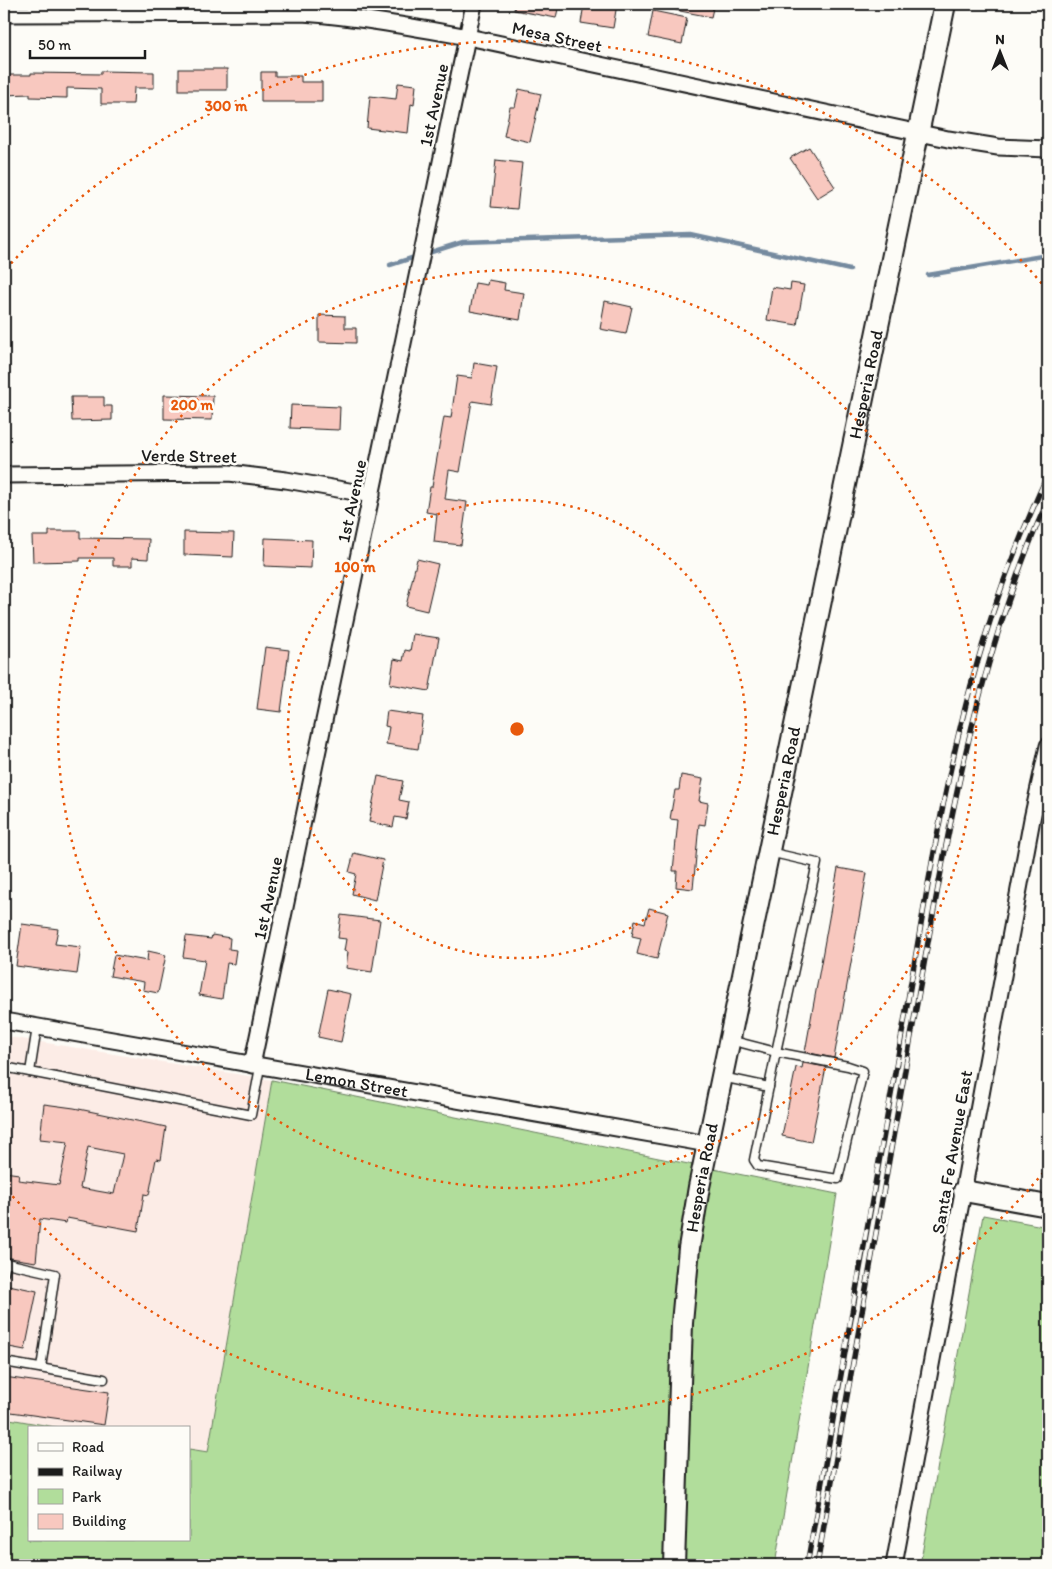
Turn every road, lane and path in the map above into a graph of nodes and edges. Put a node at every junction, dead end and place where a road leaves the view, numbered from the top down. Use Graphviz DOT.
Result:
graph roads {
  1 [pos="474,4"];
  2 [pos="945,4"];
  3 [pos="4,14"];
  4 [pos="468,37"];
  5 [pos="918,133"];
  6 [pos="1048,149"];
  7 [pos="4,475"];
  8 [pos="372,495"];
  9 [pos="1048,746"];
  10 [pos="1045,777"];
  11 [pos="769,852"];
  12 [pos="4,1021"];
  13 [pos="37,1027"];
  14 [pos="730,1040"];
  15 [pos="776,1052"];
  16 [pos="256,1066"];
  17 [pos="4,1067"];
  18 [pos="30,1072"];
  19 [pos="722,1077"];
  20 [pos="769,1087"];
  21 [pos="708,1144"];
  22 [pos="964,1191"];
  23 [pos="1048,1206"];
  24 [pos="5,1263"];
  25 [pos="4,1273"];
  26 [pos="4,1362"];
  27 [pos="41,1368"];
  28 [pos="104,1379"];
  29 [pos="674,1565"];
  30 [pos="894,1565"];
  1 -- 4 [label="street, 1st Avenue"];
  2 -- 5 [label="main road, Hesperia Road"];
  3 -- 4 [label="street, Mesa Street"];
  4 -- 5 [label="street, Mesa Street"];
  4 -- 8 [label="street, 1st Avenue"];
  5 -- 6 [label="street, Mesa Street"];
  5 -- 11 [label="main road, Hesperia Road"];
  7 -- 8 [label="street, Verde Street"];
  8 -- 16 [label="street, 1st Avenue"];
  9 -- 10 [label="street, Santa Fe Avenue East"];
  10 -- 22 [label="street, Santa Fe Avenue East"];
  11 -- 14 [label="main road, Hesperia Road"];
  11 -- 15 [label="lane"];
  12 -- 13 [label="street, Lemon Street"];
  13 -- 16 [label="street, Lemon Street"];
  13 -- 18 [label="lane"];
  14 -- 15 [label="lane"];
  14 -- 19 [label="main road, Hesperia Road"];
  15 -- 20 [label="lane"];
  15 -- 20 [label="lane"];
  16 -- 18 [label="lane"];
  16 -- 21 [label="street, Lemon Street"];
  17 -- 18 [label="lane"];
  19 -- 20 [label="lane"];
  19 -- 21 [label="main road, Hesperia Road"];
  21 -- 29 [label="main road, Hesperia Road"];
  22 -- 23 [label="main road"];
  22 -- 30 [label="street, Santa Fe Avenue East"];
  24 -- 25 [label="lane"];
  24 -- 27 [label="lane"];
  26 -- 27 [label="lane"];
  27 -- 28 [label="lane"];
}
